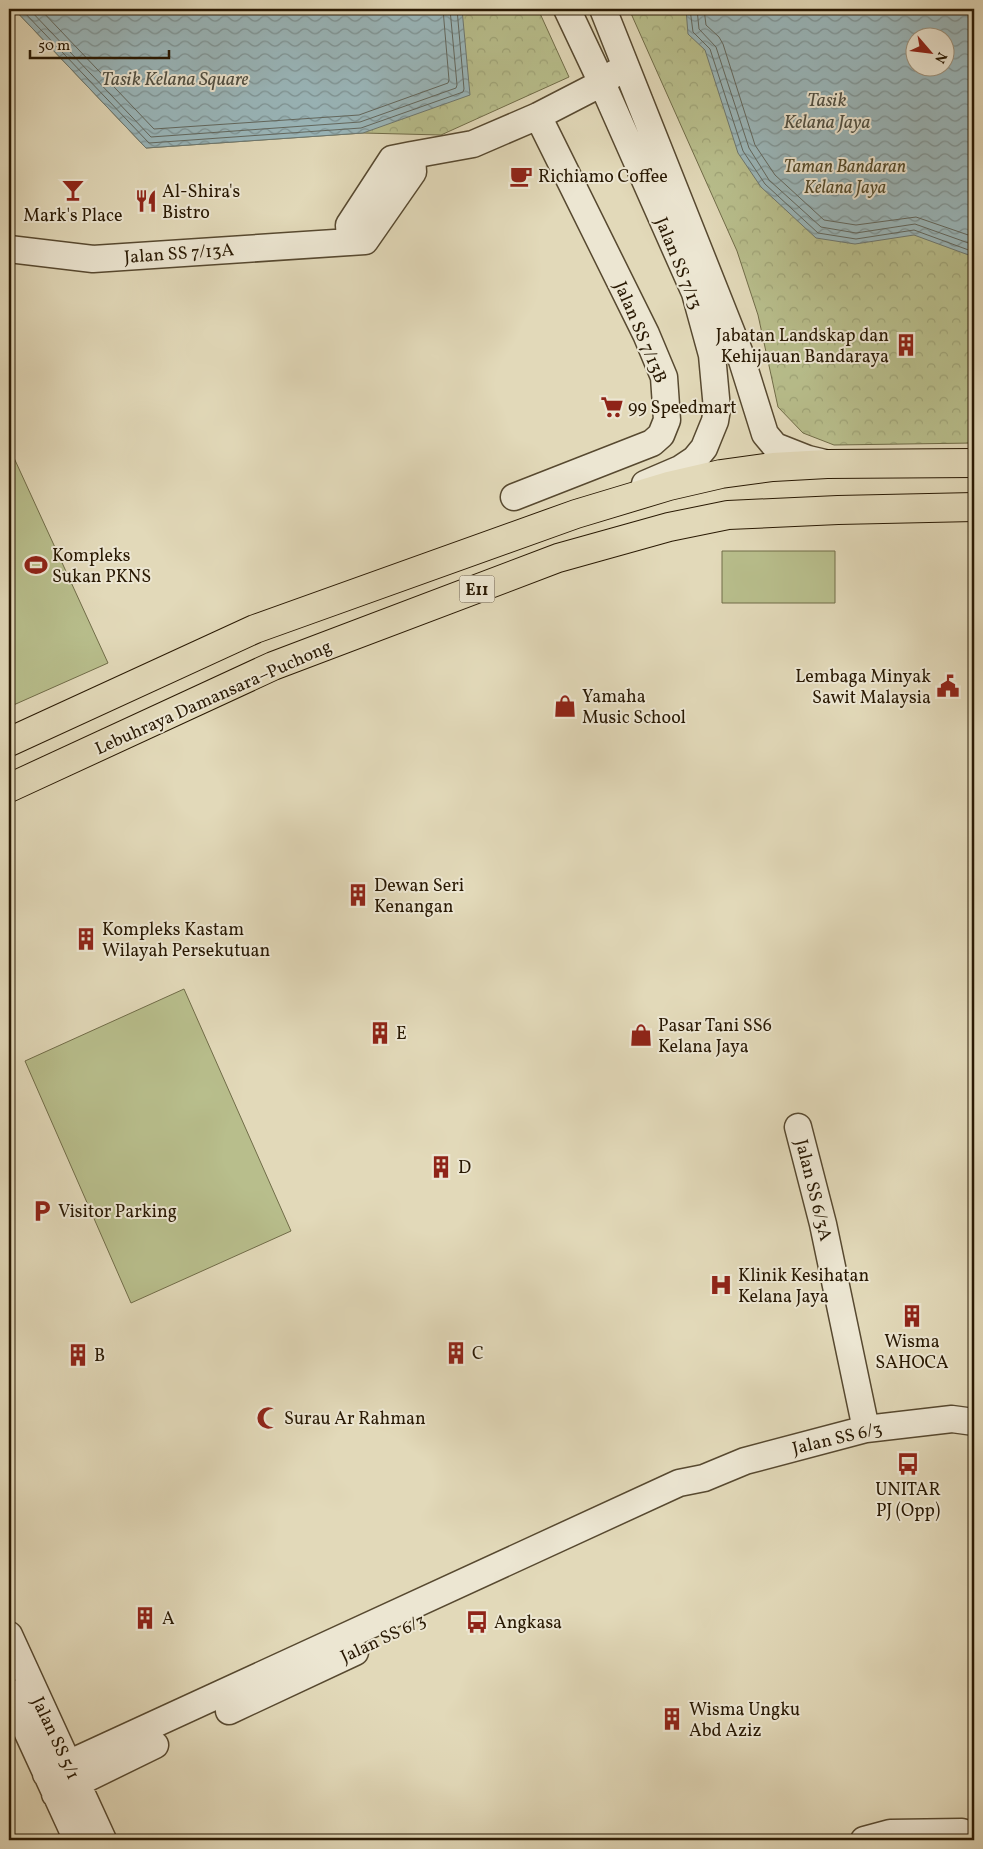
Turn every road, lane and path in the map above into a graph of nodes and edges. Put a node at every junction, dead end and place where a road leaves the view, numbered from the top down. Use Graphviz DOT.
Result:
graph roads {
  1 [pos="567,9"];
  2 [pos="603,9"];
  3 [pos="626,65"];
  4 [pos="602,83"];
  5 [pos="538,116"];
  6 [pos="9,249"];
  7 [pos="974,463"];
  8 [pos="827,464"];
  9 [pos="514,498"];
  10 [pos="974,507"];
  11 [pos="576,514"];
  12 [pos="9,742"];
  13 [pos="9,788"];
  14 [pos="798,1127"];
  15 [pos="974,1422"];
  16 [pos="866,1429"];
  17 [pos="9,1635"];
  18 [pos="9,1692"];
  19 [pos="50,1724"];
  20 [pos="125,1749"];
  21 [pos="62,1779"];
  22 [pos="974,1836"];
  23 [pos="77,1840"];
  24 [pos="103,1840"];
  25 [pos="864,1840"];
  1 -- 4 [label="street, Jalan SS 7/13"];
  2 -- 3 [label="street, Jalan SS 7/13"];
  3 -- 4 [label="street, Jalan SS 7/13A"];
  3 -- 8 [label="street, Jalan SS 7/13"];
  4 -- 5 [label="street, Jalan SS 7/13A"];
  4 -- 11 [label="street, Jalan SS 7/13"];
  5 -- 6 [label="street, Jalan SS 7/13A"];
  5 -- 9 [label="street, Jalan SS 7/13B"];
  7 -- 8 [label="highway, E11"];
  8 -- 11 [label="highway, E11"];
  10 -- 13 [label="highway, Lebuhraya Damansara–Puchong / E11"];
  11 -- 12 [label="highway, E11"];
  14 -- 16 [label="street, Jalan SS 6/3A"];
  15 -- 16 [label="street, Jalan SS 6/3"];
  16 -- 20 [label="street, Jalan SS 6/3"];
  17 -- 19 [label="street, Jalan SS 5/1"];
  18 -- 21 [label="street, Jalan SS 5/1"];
  19 -- 20 [label="street"];
  19 -- 21 [label="street, Jalan SS 5/1"];
  20 -- 21 [label="street, Jalan SS 6/3"];
  20 -- 24 [label="street"];
  21 -- 23 [label="street, Jalan SS 5/1"];
  21 -- 24 [label="street, Jalan SS 5/1"];
  22 -- 25 [label="street"];
}
